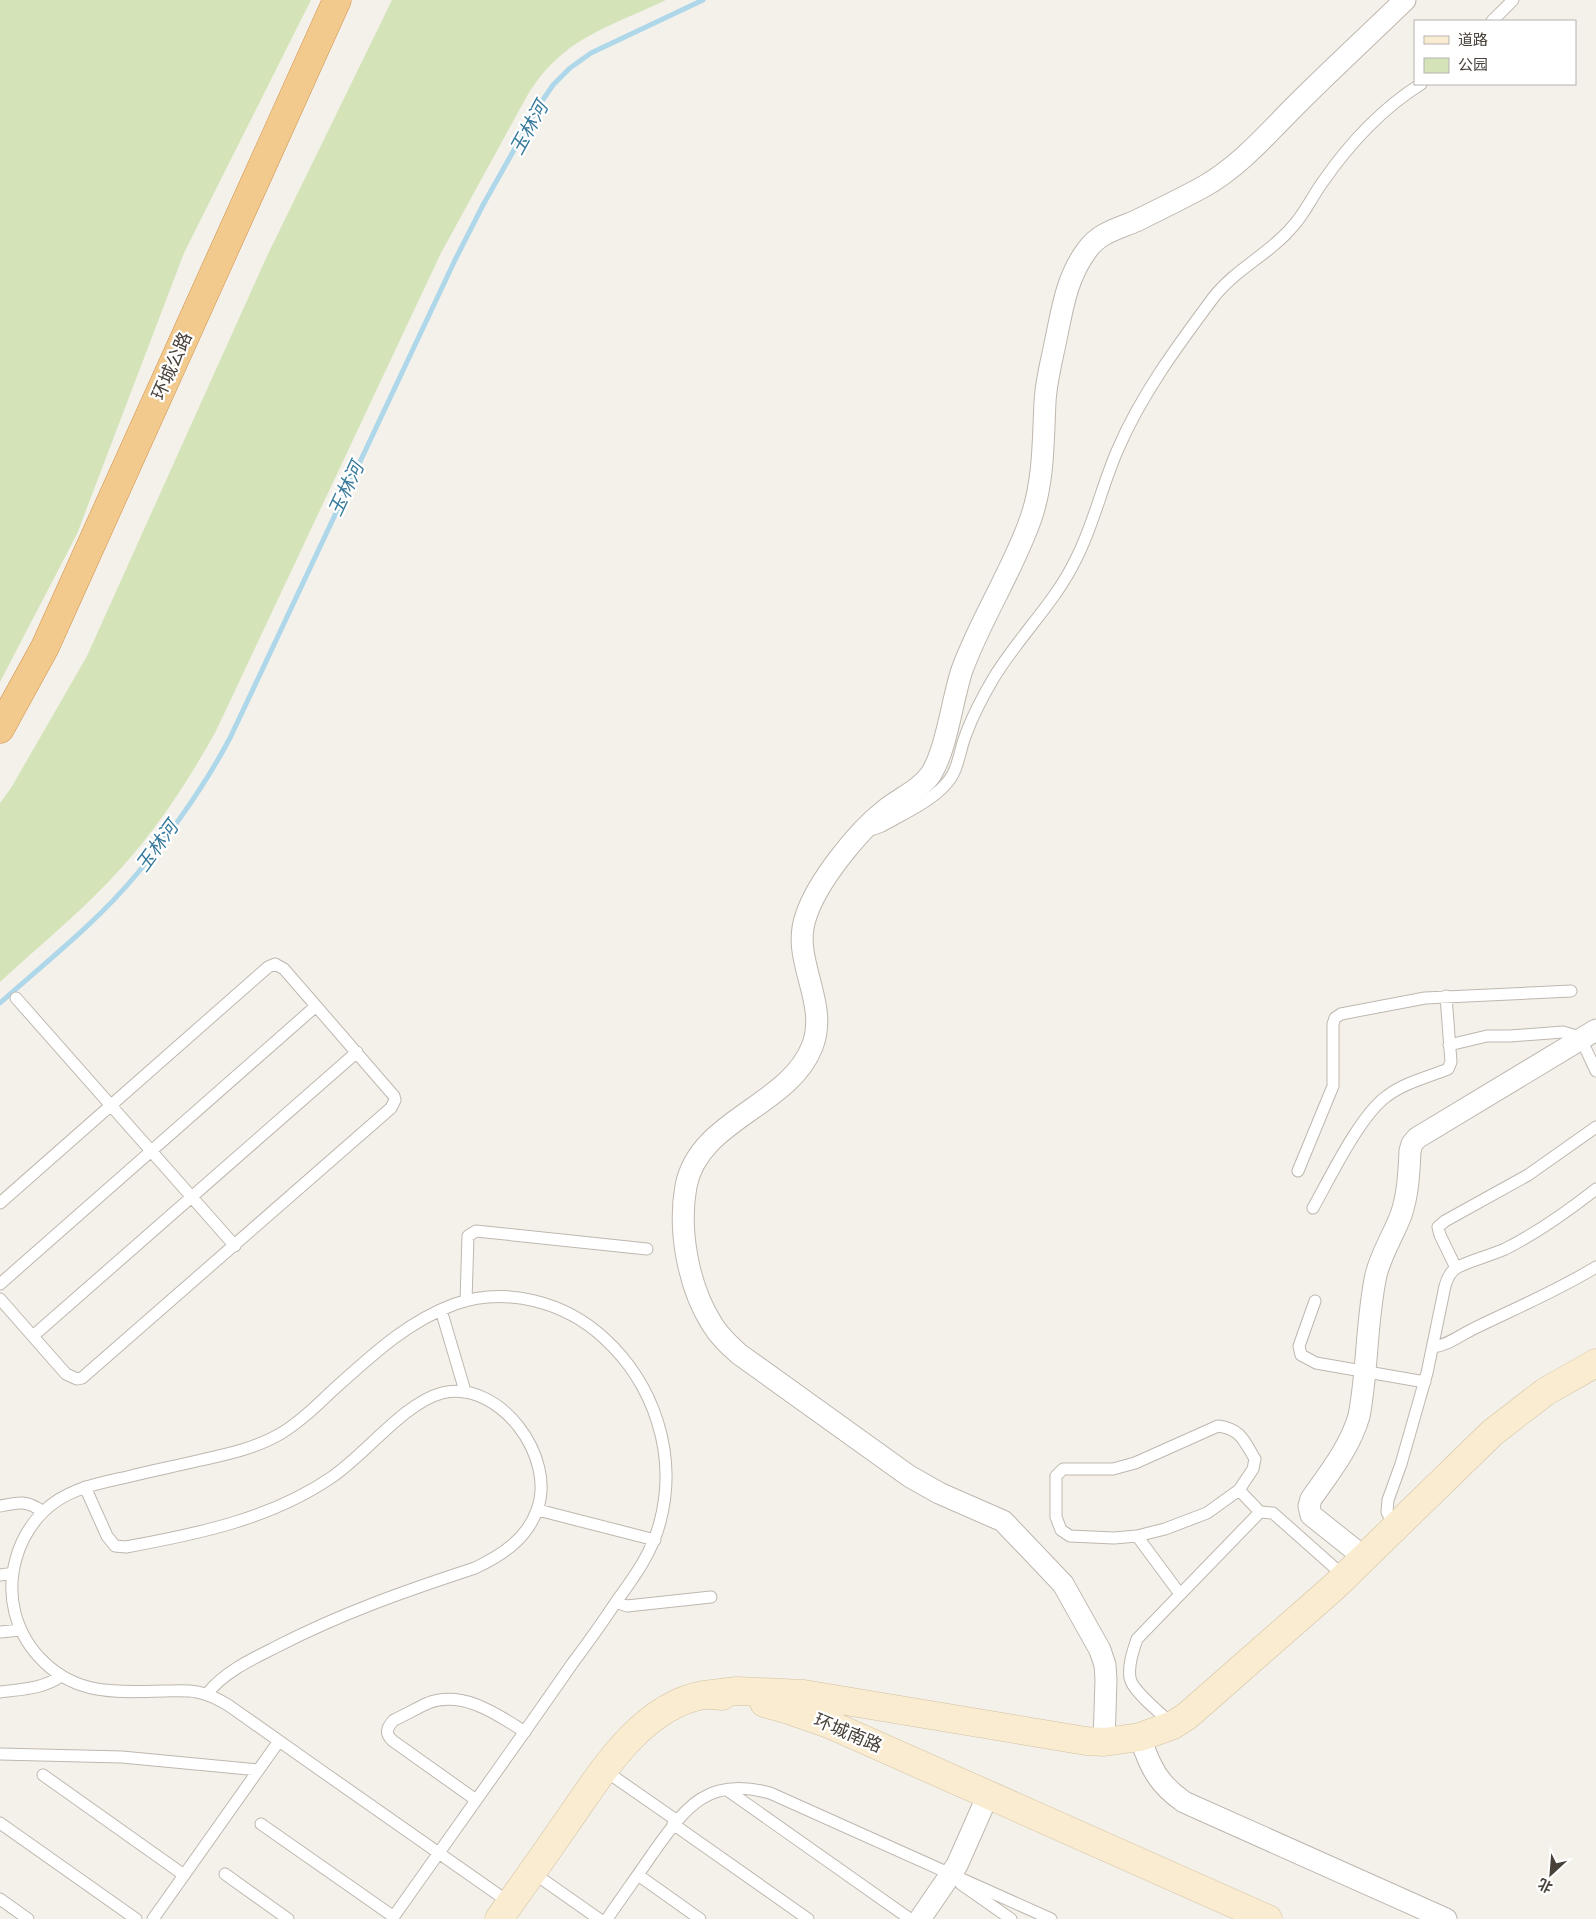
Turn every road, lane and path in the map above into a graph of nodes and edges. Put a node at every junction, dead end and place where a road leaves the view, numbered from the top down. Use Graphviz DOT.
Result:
graph roads {
  1 [pos="337,0"];
  2 [pos="1405,0"];
  3 [pos="1513,0"];
  4 [pos="1493,20"];
  5 [pos="1419,85"];
  6 [pos="0,729"];
  7 [pos="866,827"];
  8 [pos="1571,991"];
  9 [pos="1446,996"];
  10 [pos="16,998"];
  11 [pos="316,1006"];
  12 [pos="1589,1035"];
  13 [pos="1450,1045"];
  14 [pos="357,1052"];
  15 [pos="1596,1071"];
  16 [pos="111,1106"];
  17 [pos="1596,1127"];
  18 [pos="151,1151"];
  19 [pos="1298,1171"];
  20 [pos="1596,1189"];
  21 [pos="191,1197"];
  22 [pos="0,1203"];
  23 [pos="1313,1208"];
  24 [pos="235,1246"];
  25 [pos="647,1249"];
  26 [pos="1596,1267"];
  27 [pos="1456,1268"];
  28 [pos="0,1284"];
  29 [pos="0,1299"];
  30 [pos="466,1301"];
  31 [pos="1314,1301"];
  32 [pos="441,1310"];
  33 [pos="33,1336"];
  34 [pos="1433,1346"];
  35 [pos="1596,1363"];
  36 [pos="1364,1371"];
  37 [pos="1425,1382"];
  38 [pos="465,1391"];
  39 [pos="85,1486"];
  40 [pos="1239,1490"];
  41 [pos="0,1506"];
  42 [pos="538,1510"];
  43 [pos="43,1512"];
  44 [pos="1260,1512"];
  45 [pos="1395,1528"];
  46 [pos="1137,1536"];
  47 [pos="655,1540"];
  48 [pos="1364,1558"];
  49 [pos="13,1573"];
  50 [pos="0,1575"];
  51 [pos="1345,1577"];
  52 [pos="1180,1594"];
  53 [pos="712,1597"];
  54 [pos="616,1602"];
  55 [pos="21,1630"];
  56 [pos="0,1632"];
  57 [pos="61,1676"];
  58 [pos="0,1692"];
  59 [pos="207,1694"];
  60 [pos="833,1712"];
  61 [pos="1172,1725"];
  62 [pos="525,1732"];
  63 [pos="1140,1738"];
  64 [pos="279,1741"];
  65 [pos="1104,1742"];
  66 [pos="0,1754"];
  67 [pos="258,1770"];
  68 [pos="604,1770"];
  69 [pos="43,1775"];
  70 [pos="727,1790"];
  71 [pos="988,1795"];
  72 [pos="476,1800"];
  73 [pos="675,1822"];
  74 [pos="0,1823"];
  75 [pos="261,1824"];
  76 [pos="439,1853"];
  77 [pos="532,1872"];
  78 [pos="225,1874"];
  79 [pos="184,1875"];
  80 [pos="638,1875"];
  81 [pos="951,1875"];
  82 [pos="0,1899"];
  83 [pos="504,1911"];
  84 [pos="160,1917"];
  85 [pos="393,1918"];
  86 [pos="28,1919"];
  87 [pos="136,1919"];
  88 [pos="288,1919"];
  89 [pos="599,1919"];
  90 [pos="607,1919"];
  91 [pos="700,1919"];
  92 [pos="808,1919"];
  93 [pos="910,1919"];
  94 [pos="920,1919"];
  95 [pos="1011,1919"];
  96 [pos="1051,1919"];
  97 [pos="1268,1919"];
  98 [pos="1446,1919"];
  1 -- 6 [label="highway, 环城公路"];
  2 -- 7 [label="street"];
  3 -- 4 [label="lane"];
  5 -- 7 [label="lane"];
  7 -- 65 [label="street"];
  8 -- 9 [label="lane"];
  9 -- 13 [label="lane"];
  9 -- 19 [label="lane"];
  10 -- 16 [label="lane"];
  11 -- 14 [label="lane"];
  11 -- 16 [label="lane"];
  11 -- 18 [label="lane"];
  12 -- 13 [label="lane"];
  12 -- 15 [label="lane"];
  12 -- 36 [label="street"];
  13 -- 23 [label="lane"];
  14 -- 21 [label="lane"];
  14 -- 24 [label="lane"];
  16 -- 18 [label="lane"];
  16 -- 22 [label="lane"];
  17 -- 27 [label="lane"];
  18 -- 21 [label="lane"];
  18 -- 28 [label="lane"];
  20 -- 27 [label="lane"];
  21 -- 24 [label="lane"];
  21 -- 33 [label="lane"];
  24 -- 33 [label="lane"];
  25 -- 30 [label="lane"];
  26 -- 34 [label="lane"];
  27 -- 34 [label="lane"];
  29 -- 33 [label="lane"];
  30 -- 32 [label="lane"];
  30 -- 47 [label="lane"];
  31 -- 36 [label="lane"];
  32 -- 38 [label="lane"];
  32 -- 39 [label="lane"];
  34 -- 37 [label="lane"];
  35 -- 45 [label="main road"];
  36 -- 37 [label="lane"];
  36 -- 48 [label="street"];
  37 -- 45 [label="lane"];
  38 -- 39 [label="lane"];
  38 -- 42 [label="lane"];
  39 -- 43 [label="lane"];
  40 -- 44 [label="lane"];
  40 -- 46 [label="lane"];
  40 -- 46 [label="lane"];
  41 -- 43 [label="lane"];
  42 -- 47 [label="lane"];
  42 -- 59 [label="lane"];
  43 -- 49 [label="lane"];
  44 -- 51 [label="lane"];
  44 -- 52 [label="lane"];
  45 -- 48 [label="main road"];
  46 -- 52 [label="lane"];
  47 -- 54 [label="lane"];
  48 -- 51 [label="main road"];
  49 -- 50 [label="lane"];
  49 -- 55 [label="lane"];
  51 -- 61 [label="main road"];
  52 -- 61 [label="lane"];
  53 -- 54 [label="lane"];
  54 -- 62 [label="lane"];
  55 -- 56 [label="lane"];
  55 -- 57 [label="lane"];
  57 -- 58 [label="lane"];
  57 -- 59 [label="lane"];
  59 -- 64 [label="lane"];
  60 -- 65 [label="main road"];
  60 -- 68 [label="main road"];
  60 -- 71 [label="main road, 环城南路"];
  61 -- 63 [label="main road"];
  62 -- 72 [label="lane"];
  62 -- 72 [label="lane"];
  63 -- 65 [label="main road"];
  63 -- 98 [label="street"];
  64 -- 67 [label="lane"];
  64 -- 76 [label="lane"];
  66 -- 67 [label="lane"];
  67 -- 79 [label="lane"];
  68 -- 73 [label="lane"];
  68 -- 77 [label="main road"];
  69 -- 79 [label="lane"];
  70 -- 73 [label="lane"];
  70 -- 81 [label="lane"];
  70 -- 93 [label="lane"];
  71 -- 81 [label="street"];
  71 -- 97 [label="main road, 环城南路"];
  72 -- 76 [label="lane"];
  73 -- 80 [label="lane"];
  73 -- 92 [label="lane"];
  74 -- 87 [label="lane"];
  75 -- 85 [label="lane"];
  76 -- 83 [label="lane"];
  76 -- 85 [label="lane"];
  77 -- 83 [label="main road"];
  77 -- 89 [label="lane"];
  78 -- 88 [label="lane"];
  79 -- 84 [label="lane"];
  80 -- 90 [label="lane"];
  80 -- 91 [label="lane"];
  81 -- 94 [label="street"];
  81 -- 95 [label="lane"];
  81 -- 96 [label="lane"];
  82 -- 86 [label="lane"];
}
